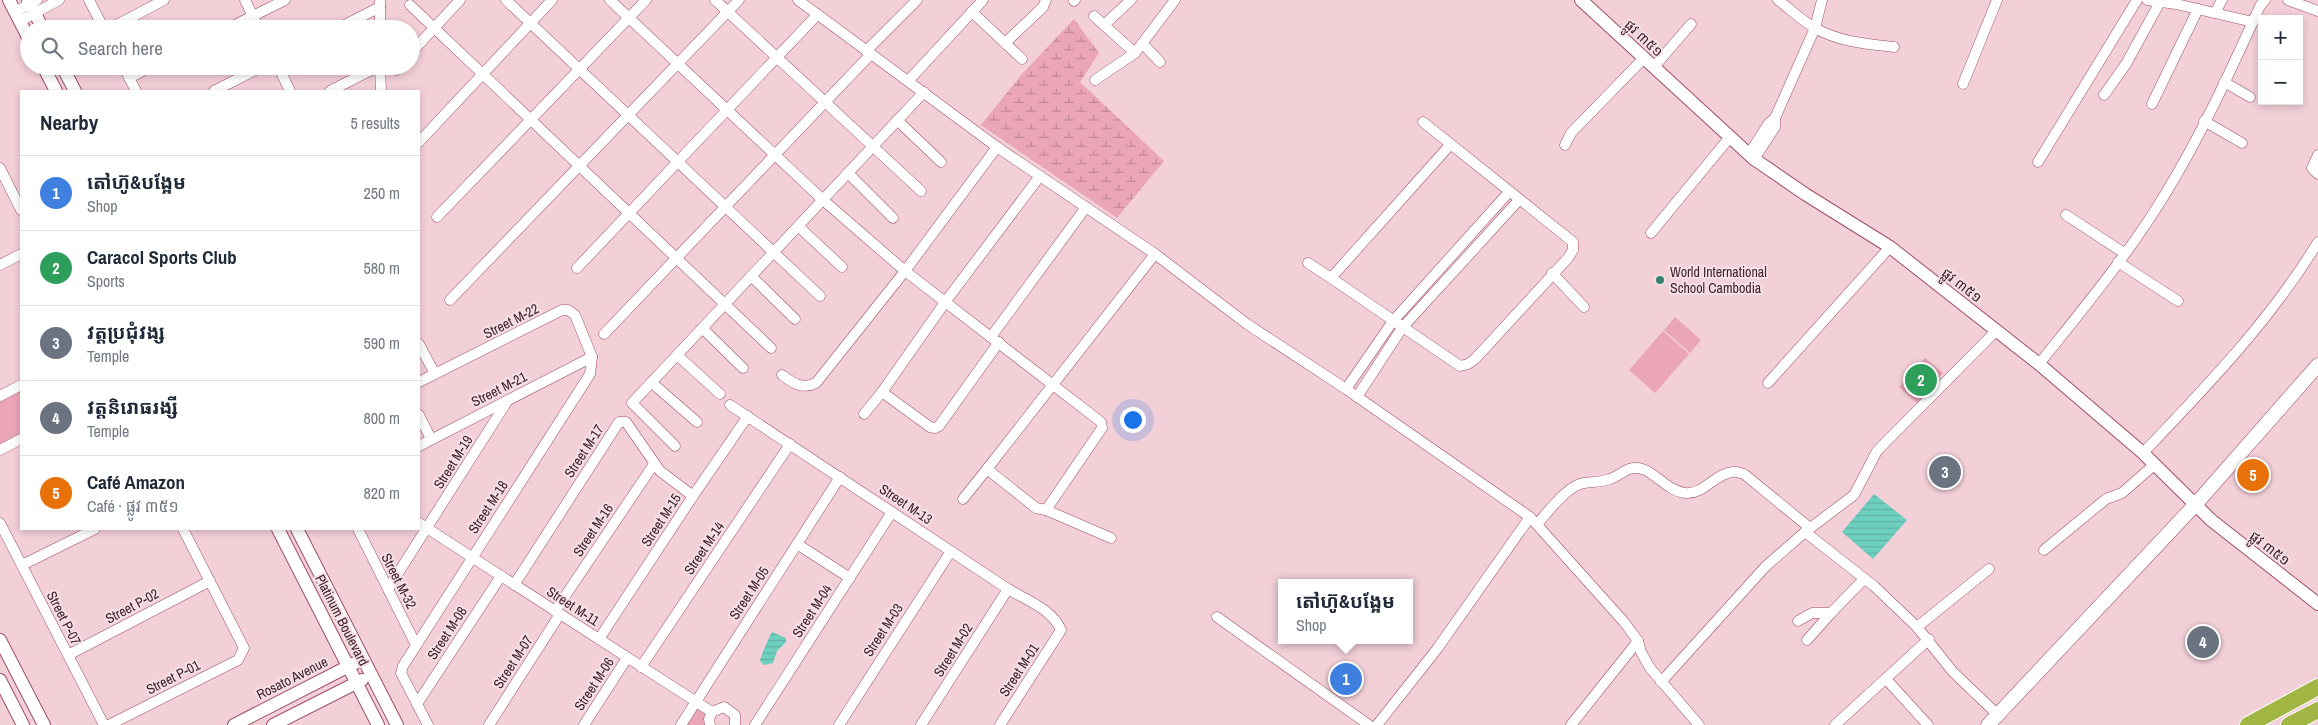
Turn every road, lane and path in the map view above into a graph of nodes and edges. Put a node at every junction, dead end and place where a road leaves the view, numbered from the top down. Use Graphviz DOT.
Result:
graph roads {
  1 [pos="59,0"];
  2 [pos="89,0"];
  3 [pos="164,0"];
  4 [pos="245,0"];
  5 [pos="284,0"];
  6 [pos="460,0"];
  7 [pos="506,0"];
  8 [pos="552,0"];
  9 [pos="610,0"];
  10 [pos="646,0"];
  11 [pos="715,0"];
  12 [pos="739,0"];
  13 [pos="798,0"];
  14 [pos="917,0"];
  15 [pos="983,0"];
  16 [pos="1046,0"];
  17 [pos="1131,0"];
  18 [pos="1175,0"];
  19 [pos="1581,0"];
  20 [pos="1778,0"];
  21 [pos="1822,0"];
  22 [pos="1997,0"];
  23 [pos="2137,0"];
  24 [pos="2147,0"];
  25 [pos="2222,0"];
  26 [pos="2265,0"];
  27 [pos="2288,0"];
  28 [pos="2161,1"];
  29 [pos="380,3"];
  30 [pos="33,4"];
  31 [pos="410,5"];
  32 [pos="2314,6"];
  33 [pos="2198,9"];
  34 [pos="15,11"];
  35 [pos="728,12"];
  36 [pos="972,12"];
  37 [pos="2215,13"];
  38 [pos="817,15"];
  39 [pos="253,16"];
  40 [pos="1094,16"];
  41 [pos="629,18"];
  42 [pos="39,20"];
  43 [pos="99,20"];
  44 [pos="126,20"];
  45 [pos="245,20"];
  46 [pos="255,20"];
  47 [pos="352,20"];
  48 [pos="380,20"];
  49 [pos="2253,22"];
  50 [pos="530,23"];
  51 [pos="1105,24"];
  52 [pos="1691,24"];
  53 [pos="434,28"];
  54 [pos="1815,28"];
  55 [pos="420,43"];
  56 [pos="1005,43"];
  57 [pos="1143,44"];
  58 [pos="1894,47"];
  59 [pos="869,53"];
  60 [pos="1135,53"];
  61 [pos="776,56"];
  62 [pos="1644,58"];
  63 [pos="1022,59"];
  64 [pos="1160,62"];
  65 [pos="677,65"];
  66 [pos="1654,67"];
  67 [pos="579,69"];
  68 [pos="482,74"];
  69 [pos="48,75"];
  70 [pos="67,75"];
  71 [pos="128,75"];
  72 [pos="135,75"];
  73 [pos="245,75"];
  74 [pos="282,75"];
  75 [pos="362,75"];
  76 [pos="380,75"];
  77 [pos="129,78"];
  78 [pos="909,80"];
  79 [pos="1095,80"];
  80 [pos="2224,82"];
  81 [pos="1963,84"];
  82 [pos="55,90"];
  83 [pos="74,90"];
  84 [pos="135,90"];
  85 [pos="216,90"];
  86 [pos="290,90"];
  87 [pos="332,90"];
  88 [pos="381,90"];
  89 [pos="924,92"];
  90 [pos="2104,95"];
  91 [pos="2250,97"];
  92 [pos="824,102"];
  93 [pos="2152,104"];
  94 [pos="726,110"];
  95 [pos="628,115"];
  96 [pos="531,120"];
  97 [pos="897,120"];
  98 [pos="2204,121"];
  99 [pos="1423,122"];
  100 [pos="1730,137"];
  101 [pos="420,141"];
  102 [pos="2242,143"];
  103 [pos="1565,144"];
  104 [pos="1450,145"];
  105 [pos="872,147"];
  106 [pos="997,147"];
  107 [pos="774,155"];
  108 [pos="2318,155"];
  109 [pos="1752,157"];
  110 [pos="677,162"];
  111 [pos="941,162"];
  112 [pos="2038,162"];
  113 [pos="579,166"];
  114 [pos="0,168"];
  115 [pos="848,173"];
  116 [pos="2318,174"];
  117 [pos="1040,176"];
  118 [pos="921,191"];
  119 [pos="1509,192"];
  120 [pos="823,200"];
  121 [pos="1519,200"];
  122 [pos="725,206"];
  123 [pos="1086,207"];
  124 [pos="20,208"];
  125 [pos="629,213"];
  126 [pos="2066,215"];
  127 [pos="437,218"];
  128 [pos="893,218"];
  129 [pos="798,226"];
  130 [pos="1651,233"];
  131 [pos="2318,242"];
  132 [pos="1890,247"];
  133 [pos="773,252"];
  134 [pos="2124,253"];
  135 [pos="1155,254"];
  136 [pos="20,255"];
  137 [pos="676,258"];
  138 [pos="1308,262"];
  139 [pos="2118,262"];
  140 [pos="0,265"];
  141 [pos="842,267"];
  142 [pos="577,268"];
  143 [pos="905,271"];
  144 [pos="1552,273"];
  145 [pos="751,276"];
  146 [pos="1330,278"];
  147 [pos="820,296"];
  148 [pos="450,300"];
  149 [pos="946,300"];
  150 [pos="2178,301"];
  151 [pos="725,304"];
  152 [pos="1584,307"];
  153 [pos="795,319"];
  154 [pos="1393,321"];
  155 [pos="702,328"];
  156 [pos="1402,328"];
  157 [pos="1996,331"];
  158 [pos="604,334"];
  159 [pos="995,339"];
  160 [pos="420,346"];
  161 [pos="770,348"];
  162 [pos="677,355"];
  163 [pos="592,357"];
  164 [pos="2039,364"];
  165 [pos="2318,365"];
  166 [pos="743,368"];
  167 [pos="435,374"];
  168 [pos="782,375"];
  169 [pos="420,382"];
  170 [pos="651,382"];
  171 [pos="1768,383"];
  172 [pos="1051,385"];
  173 [pos="20,386"];
  174 [pos="1346,389"];
  175 [pos="882,392"];
  176 [pos="720,394"];
  177 [pos="0,396"];
  178 [pos="1357,397"];
  179 [pos="508,400"];
  180 [pos="730,405"];
  181 [pos="864,414"];
  182 [pos="748,416"];
  183 [pos="420,417"];
  184 [pos="697,422"];
  185 [pos="20,440"];
  186 [pos="431,440"];
  187 [pos="790,444"];
  188 [pos="420,446"];
  189 [pos="676,446"];
  190 [pos="0,450"];
  191 [pos="2143,453"];
  192 [pos="654,464"];
  193 [pos="2154,465"];
  194 [pos="987,469"];
  195 [pos="840,477"];
  196 [pos="692,496"];
  197 [pos="963,499"];
  198 [pos="2195,506"];
  199 [pos="1046,510"];
  200 [pos="892,512"];
  201 [pos="1534,520"];
  202 [pos="0,523"];
  203 [pos="423,526"];
  204 [pos="93,530"];
  205 [pos="184,530"];
  206 [pos="279,530"];
  207 [pos="298,530"];
  208 [pos="358,530"];
  209 [pos="1807,530"];
  210 [pos="1111,538"];
  211 [pos="797,544"];
  212 [pos="2044,550"];
  213 [pos="951,551"];
  214 [pos="471,558"];
  215 [pos="22,565"];
  216 [pos="1989,569"];
  217 [pos="501,576"];
  218 [pos="850,578"];
  219 [pos="1864,579"];
  220 [pos="210,581"];
  221 [pos="514,585"];
  222 [pos="388,589"];
  223 [pos="1008,589"];
  224 [pos="2318,604"];
  225 [pos="557,613"];
  226 [pos="1831,613"];
  227 [pos="1217,617"];
  228 [pos="1798,621"];
  229 [pos="1917,627"];
  230 [pos="1061,630"];
  231 [pos="598,639"];
  232 [pos="1929,639"];
  233 [pos="0,640"];
  234 [pos="1807,640"];
  235 [pos="1638,641"];
  236 [pos="416,645"];
  237 [pos="68,655"];
  238 [pos="627,658"];
  239 [pos="364,659"];
  240 [pos="348,666"];
  241 [pos="641,666"];
  242 [pos="372,675"];
  243 [pos="1886,679"];
  244 [pos="0,680"];
  245 [pos="357,682"];
  246 [pos="1661,682"];
  247 [pos="2318,687"];
  248 [pos="696,702"];
  249 [pos="417,704"];
  250 [pos="2318,710"];
  251 [pos="712,712"];
  252 [pos="1993,720"];
  253 [pos="23,725"];
  254 [pos="44,725"];
  255 [pos="104,725"];
  256 [pos="109,725"];
  257 [pos="234,725"];
  258 [pos="273,725"];
  259 [pos="378,725"];
  260 [pos="397,725"];
  261 [pos="428,725"];
  262 [pos="489,725"];
  263 [pos="584,725"];
  264 [pos="681,725"];
  265 [pos="710,725"];
  266 [pos="736,725"];
  267 [pos="755,725"];
  268 [pos="839,725"];
  269 [pos="921,725"];
  270 [pos="1000,725"];
  271 [pos="1369,725"];
  272 [pos="1377,725"];
  273 [pos="1571,725"];
  274 [pos="1699,725"];
  275 [pos="1835,725"];
  276 [pos="1928,725"];
  277 [pos="2248,725"];
  278 [pos="2289,725"];
  1 -- 30 [label="street"];
  2 -- 43 [label="street"];
  3 -- 44 [label="street"];
  4 -- 39 [label="street"];
  5 -- 39 [label="street"];
  6 -- 53 [label="street"];
  7 -- 50 [label="street"];
  8 -- 50 [label="street"];
  9 -- 41 [label="street"];
  10 -- 41 [label="street"];
  11 -- 35 [label="street"];
  12 -- 35 [label="street"];
  13 -- 38 [label="street"];
  14 -- 59 [label="street"];
  15 -- 36 [label="street"];
  16 -- 56 [label="street"];
  17 -- 51 [label="street"];
  18 -- 57 [label="street"];
  19 -- 62 [label="street, ផ្លូវ ៣៥១"];
  20 -- 54 [label="street"];
  21 -- 54 [label="street"];
  22 -- 81 [label="street"];
  23 -- 112 [label="street"];
  24 -- 28 [label="street"];
  25 -- 37 [label="street"];
  26 -- 49 [label="street"];
  27 -- 32 [label="street"];
  28 -- 33 [label="street"];
  28 -- 90 [label="street"];
  29 -- 47 [label="street"];
  29 -- 48 [label="street"];
  30 -- 34 [label="street"];
  30 -- 42 [label="street"];
  31 -- 53 [label="street"];
  33 -- 37 [label="street"];
  33 -- 93 [label="street"];
  35 -- 61 [label="street"];
  35 -- 65 [label="street"];
  36 -- 56 [label="street"];
  36 -- 78 [label="street"];
  37 -- 49 [label="street"];
  38 -- 59 [label="street"];
  38 -- 61 [label="street"];
  39 -- 45 [label="street"];
  39 -- 46 [label="street"];
  40 -- 51 [label="street"];
  41 -- 65 [label="street"];
  41 -- 67 [label="street"];
  49 -- 80 [label="street"];
  50 -- 67 [label="street"];
  50 -- 68 [label="street"];
  51 -- 60 [label="street"];
  52 -- 66 [label="street"];
  53 -- 55 [label="street"];
  53 -- 68 [label="street"];
  54 -- 58 [label="street"];
  54 -- 109 [label="street"];
  56 -- 63 [label="street"];
  57 -- 60 [label="street"];
  57 -- 64 [label="street"];
  59 -- 78 [label="street"];
  59 -- 92 [label="street"];
  60 -- 79 [label="street"];
  61 -- 92 [label="street"];
  61 -- 94 [label="street"];
  62 -- 66 [label="street, ផ្លូវ ៣៥១"];
  62 -- 103 [label="street"];
  65 -- 94 [label="street"];
  65 -- 95 [label="street"];
  66 -- 100 [label="street, ផ្លូវ ៣៥១"];
  67 -- 95 [label="street"];
  67 -- 96 [label="street"];
  68 -- 96 [label="street"];
  68 -- 101 [label="street"];
  69 -- 82 [label="street"];
  70 -- 83 [label="street"];
  71 -- 77 [label="street"];
  72 -- 77 [label="street"];
  73 -- 85 [label="street"];
  74 -- 86 [label="street"];
  75 -- 87 [label="street"];
  76 -- 88 [label="street"];
  77 -- 84 [label="street"];
  78 -- 89 [label="street"];
  80 -- 91 [label="street"];
  80 -- 98 [label="street"];
  89 -- 97 [label="street"];
  89 -- 106 [label="street"];
  92 -- 105 [label="street"];
  92 -- 107 [label="street"];
  94 -- 107 [label="street"];
  94 -- 110 [label="street"];
  95 -- 110 [label="street"];
  95 -- 113 [label="street"];
  96 -- 113 [label="street"];
  96 -- 127 [label="street"];
  97 -- 105 [label="street"];
  97 -- 111 [label="street"];
  98 -- 102 [label="street"];
  98 -- 134 [label="street"];
  99 -- 104 [label="street"];
  100 -- 109 [label="street, ផ្លូវ ៣៥១"];
  100 -- 130 [label="street"];
  104 -- 119 [label="street"];
  104 -- 146 [label="street"];
  105 -- 115 [label="street"];
  105 -- 118 [label="street"];
  106 -- 117 [label="street"];
  106 -- 143 [label="street"];
  107 -- 120 [label="street"];
  107 -- 122 [label="street"];
  108 -- 116 [label="street"];
  109 -- 132 [label="street, ផ្លូវ ៣៥១"];
  110 -- 122 [label="street"];
  110 -- 125 [label="street"];
  113 -- 125 [label="street"];
  113 -- 148 [label="street"];
  114 -- 124 [label="street"];
  115 -- 120 [label="street"];
  115 -- 128 [label="street"];
  117 -- 123 [label="street"];
  117 -- 149 [label="street"];
  119 -- 121 [label="street"];
  119 -- 154 [label="street"];
  120 -- 129 [label="street"];
  120 -- 143 [label="street"];
  121 -- 144 [label="street"];
  121 -- 156 [label="street"];
  122 -- 133 [label="street"];
  122 -- 137 [label="street"];
  123 -- 135 [label="street"];
  123 -- 159 [label="street"];
  125 -- 137 [label="street"];
  125 -- 142 [label="street"];
  126 -- 134 [label="street"];
  129 -- 133 [label="street"];
  129 -- 141 [label="street"];
  131 -- 191 [label="street"];
  132 -- 157 [label="street, ផ្លូវ ៣៥១"];
  132 -- 171 [label="street"];
  133 -- 145 [label="street"];
  133 -- 147 [label="street"];
  134 -- 139 [label="street"];
  135 -- 172 [label="street"];
  135 -- 174 [label="street"];
  136 -- 140 [label="street"];
  137 -- 151 [label="street"];
  137 -- 158 [label="street"];
  138 -- 146 [label="street"];
  139 -- 150 [label="street"];
  139 -- 164 [label="street"];
  143 -- 149 [label="street"];
  143 -- 168 [label="street"];
  144 -- 152 [label="street"];
  144 -- 156 [label="street"];
  145 -- 151 [label="street"];
  145 -- 153 [label="street"];
  146 -- 154 [label="street"];
  149 -- 159 [label="street"];
  149 -- 175 [label="street"];
  151 -- 155 [label="street"];
  151 -- 161 [label="street"];
  154 -- 156 [label="street"];
  154 -- 174 [label="street"];
  155 -- 162 [label="street"];
  155 -- 166 [label="street"];
  156 -- 178 [label="street"];
  157 -- 164 [label="street, ផ្លូវ ៣៥១"];
  157 -- 209 [label="street"];
  159 -- 172 [label="street"];
  159 -- 175 [label="street"];
  160 -- 167 [label="street"];
  162 -- 170 [label="street"];
  162 -- 176 [label="street"];
  163 -- 167 [label="street, Street M-22"];
  163 -- 179 [label="street, Street M-21"];
  163 -- 214 [label="street, Street M-18"];
  164 -- 191 [label="street, ផ្លូវ ៣៥១"];
  165 -- 198 [label="main road"];
  167 -- 169 [label="street, Street M-22"];
  170 -- 184 [label="street"];
  170 -- 189 [label="street"];
  172 -- 194 [label="street"];
  172 -- 199 [label="street"];
  173 -- 177 [label="street"];
  174 -- 178 [label="street"];
  175 -- 181 [label="street"];
  178 -- 201 [label="street"];
  179 -- 186 [label="street, Street M-21"];
  179 -- 203 [label="street, Street M-19"];
  180 -- 182 [label="street, Street M-13"];
  182 -- 187 [label="street, Street M-13"];
  182 -- 196 [label="street, Street M-15"];
  183 -- 186 [label="street"];
  185 -- 190 [label="street"];
  186 -- 188 [label="street, Street M-21"];
  187 -- 195 [label="street, Street M-13"];
  187 -- 241 [label="street, Street M-14"];
  191 -- 193 [label="street, ផ្លូវ ៣៥១"];
  192 -- 196 [label="street, Street M-17"];
  192 -- 221 [label="street, Street M-17"];
  192 -- 225 [label="street, Street M-16"];
  193 -- 198 [label="street, ផ្លូវ ៣៥១"];
  193 -- 212 [label="street"];
  194 -- 197 [label="street"];
  194 -- 199 [label="street"];
  195 -- 200 [label="street, Street M-13"];
  195 -- 211 [label="street, Street M-05"];
  196 -- 231 [label="street, Street M-15"];
  198 -- 224 [label="street, ផ្លូវ ៣៥១"];
  198 -- 252 [label="main road"];
  199 -- 210 [label="street"];
  200 -- 213 [label="street, Street M-13"];
  200 -- 218 [label="street, Street M-04"];
  201 -- 209 [label="street"];
  201 -- 235 [label="street"];
  201 -- 272 [label="street"];
  202 -- 215 [label="street, Street P-07"];
  203 -- 214 [label="street, Street M-11"];
  203 -- 222 [label="street, Street M-19"];
  204 -- 215 [label="street"];
  205 -- 220 [label="street"];
  206 -- 240 [label="street, Platinum Boulevard"];
  207 -- 239 [label="street, Platinum Boulevard"];
  208 -- 222 [label="street, Street M-32"];
  209 -- 219 [label="street"];
  209 -- 246 [label="street"];
  211 -- 218 [label="street"];
  211 -- 248 [label="street, Street M-05"];
  213 -- 223 [label="street, Street M-13"];
  213 -- 268 [label="street, Street M-03"];
  214 -- 217 [label="street, Street M-11"];
  214 -- 236 [label="street, Street M-18"];
  215 -- 237 [label="street, Street P-07"];
  216 -- 229 [label="street"];
  217 -- 221 [label="street, Street M-11"];
  217 -- 249 [label="street, Street M-08"];
  218 -- 267 [label="street, Street M-04"];
  219 -- 226 [label="street"];
  219 -- 229 [label="street"];
  220 -- 237 [label="street, Street P-02"];
  220 -- 256 [label="street, Street P-01"];
  221 -- 225 [label="street, Street M-11"];
  222 -- 236 [label="street, Street M-32"];
  223 -- 230 [label="street, Street M-13"];
  223 -- 269 [label="street, Street M-02"];
  225 -- 231 [label="street, Street M-11"];
  225 -- 262 [label="street, Street M-07"];
  226 -- 228 [label="street"];
  226 -- 234 [label="street"];
  227 -- 271 [label="street"];
  229 -- 232 [label="street"];
  230 -- 270 [label="street, Street M-01"];
  231 -- 238 [label="street, Street M-11"];
  232 -- 243 [label="street"];
  232 -- 252 [label="street"];
  233 -- 254 [label="street"];
  235 -- 246 [label="street"];
  235 -- 273 [label="street"];
  236 -- 249 [label="street, Street M-18"];
  237 -- 255 [label="street, Street P-07"];
  238 -- 241 [label="street, Street M-11"];
  238 -- 263 [label="street, Street M-06"];
  239 -- 240 [label="street, Rosato Avenue"];
  239 -- 242 [label="street, Platinum Boulevard"];
  240 -- 245 [label="street, Platinum Boulevard"];
  240 -- 257 [label="street, Rosato Avenue"];
  241 -- 248 [label="street, Street M-11"];
  242 -- 245 [label="street"];
  242 -- 260 [label="street, Platinum Boulevard"];
  243 -- 275 [label="street"];
  243 -- 276 [label="street"];
  244 -- 253 [label="street"];
  245 -- 258 [label="street"];
  245 -- 259 [label="street, Platinum Boulevard"];
  246 -- 274 [label="street"];
  247 -- 277 [label="highway"];
  248 -- 251 [label="street, Street M-11"];
  248 -- 264 [label="street, Street M-05"];
  249 -- 261 [label="street"];
  250 -- 278 [label="highway"];
  251 -- 265 [label="street"];
  251 -- 266 [label="street"];
}
